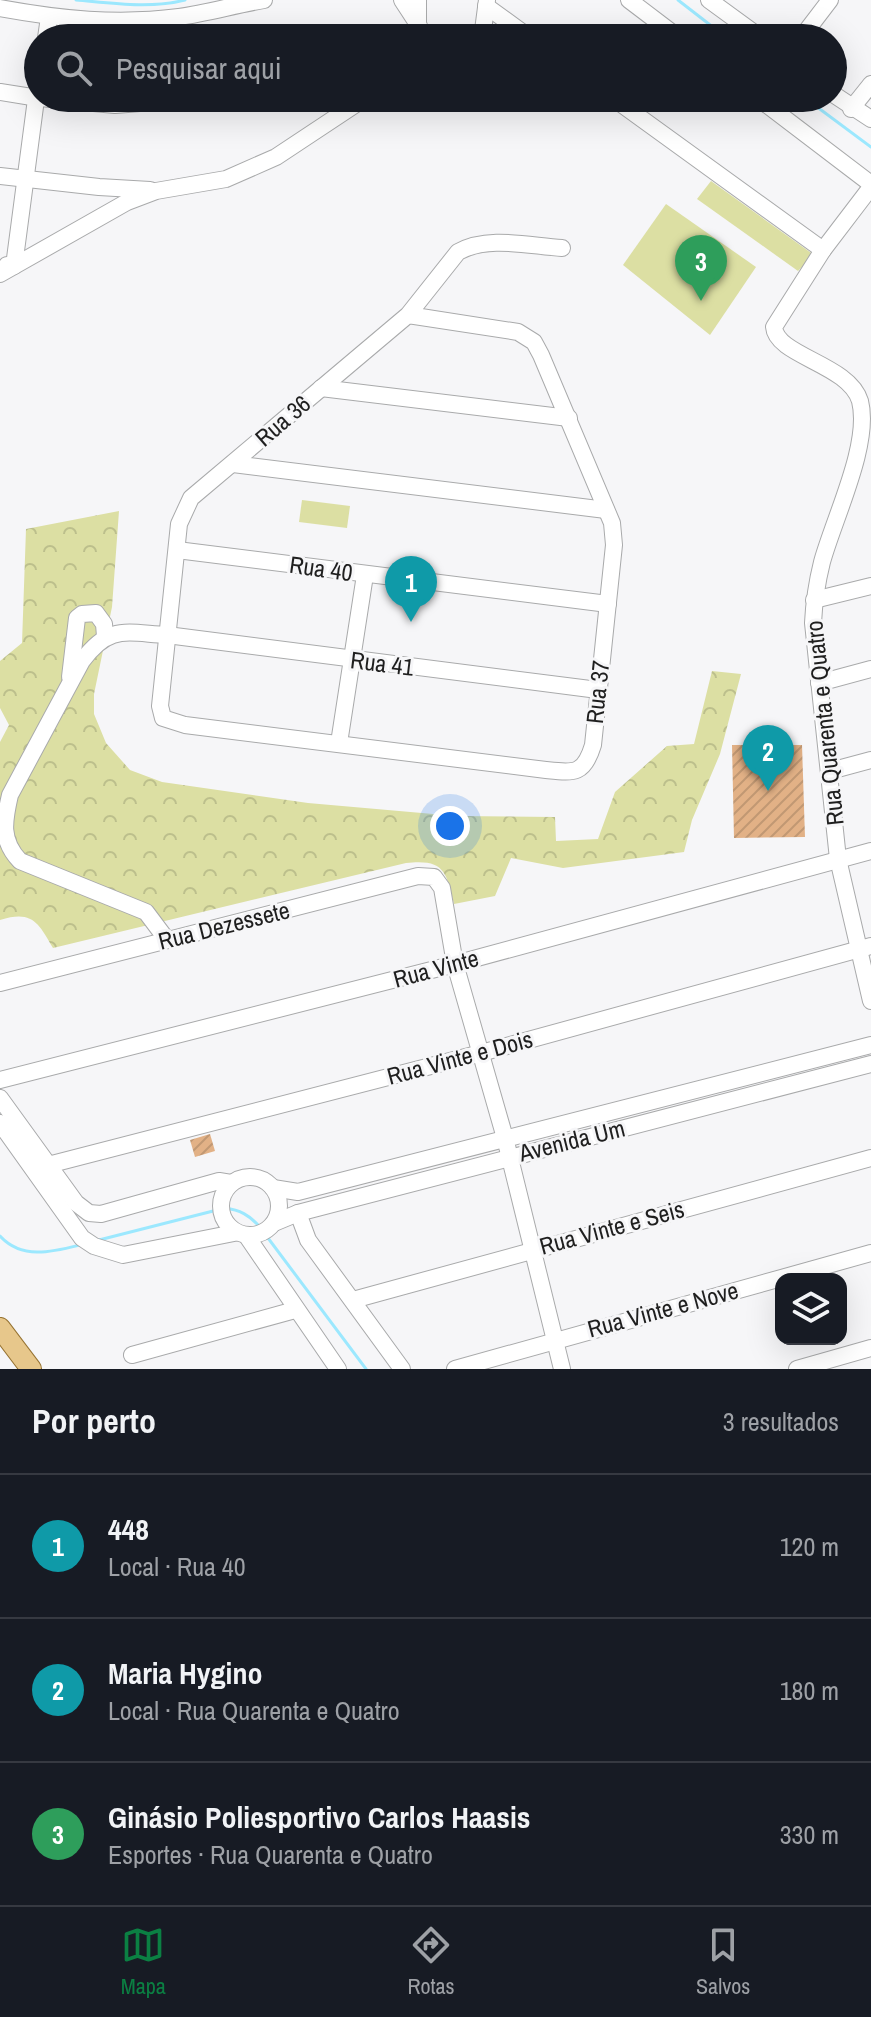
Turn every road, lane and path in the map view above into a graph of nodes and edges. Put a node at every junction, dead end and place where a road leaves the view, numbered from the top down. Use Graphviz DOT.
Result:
graph roads {
  1 [pos="264,0"];
  2 [pos="402,0"];
  3 [pos="418,0"];
  4 [pos="629,0"];
  5 [pos="830,0"];
  6 [pos="717,2"];
  7 [pos="487,3"];
  8 [pos="0,8"];
  9 [pos="49,17"];
  10 [pos="48,24"];
  11 [pos="414,24"];
  12 [pos="418,24"];
  13 [pos="484,24"];
  14 [pos="513,24"];
  15 [pos="661,24"];
  16 [pos="744,24"];
  17 [pos="812,24"];
  18 [pos="871,84"];
  19 [pos="0,92"];
  20 [pos="24,93"];
  21 [pos="847,106"];
  22 [pos="851,109"];
  23 [pos="35,112"];
  24 [pos="344,112"];
  25 [pos="632,112"];
  26 [pos="776,112"];
  27 [pos="871,119"];
  28 [pos="0,176"];
  29 [pos="24,179"];
  30 [pos="871,185"];
  31 [pos="99,187"];
  32 [pos="156,191"];
  33 [pos="119,206"];
  34 [pos="562,248"];
  35 [pos="823,250"];
  36 [pos="5,268"];
  37 [pos="408,315"];
  38 [pos="321,388"];
  39 [pos="569,418"];
  40 [pos="233,464"];
  41 [pos="606,510"];
  42 [pos="177,550"];
  43 [pos="365,575"];
  44 [pos="871,586"];
  45 [pos="814,600"];
  46 [pos="608,604"];
  47 [pos="167,635"];
  48 [pos="105,636"];
  49 [pos="352,660"];
  50 [pos="871,669"];
  51 [pos="819,683"];
  52 [pos="69,687"];
  53 [pos="598,690"];
  54 [pos="167,721"];
  55 [pos="339,743"];
  56 [pos="871,760"];
  57 [pos="830,771"];
  58 [pos="871,851"];
  59 [pos="838,859"];
  60 [pos="167,940"];
  61 [pos="865,947"];
  62 [pos="455,964"];
  63 [pos="0,983"];
  64 [pos="871,1001"];
  65 [pos="871,1045"];
  66 [pos="481,1053"];
  67 [pos="871,1064"];
  68 [pos="0,1080"];
  69 [pos="0,1098"];
  70 [pos="0,1123"];
  71 [pos="505,1138"];
  72 [pos="510,1157"];
  73 [pos="871,1158"];
  74 [pos="48,1165"];
  75 [pos="231,1183"];
  76 [pos="273,1188"];
  77 [pos="298,1213"];
  78 [pos="274,1223"];
  79 [pos="240,1234"];
  80 [pos="531,1249"];
  81 [pos="871,1253"];
  82 [pos="353,1300"];
  83 [pos="295,1310"];
  84 [pos="0,1328"];
  85 [pos="554,1340"];
  86 [pos="871,1348"];
  87 [pos="132,1355"];
  88 [pos="31,1369"];
  89 [pos="338,1369"];
  90 [pos="402,1369"];
  91 [pos="455,1369"];
  92 [pos="562,1369"];
  93 [pos="797,1369"];
  1 -- 9 [label="street"];
  2 -- 11 [label="street"];
  3 -- 12 [label="street"];
  4 -- 15 [label="street"];
  5 -- 17 [label="street"];
  6 -- 16 [label="street"];
  7 -- 13 [label="street"];
  7 -- 14 [label="street"];
  8 -- 9 [label="street"];
  9 -- 10 [label="street"];
  18 -- 22 [label="street"];
  19 -- 20 [label="street"];
  21 -- 22 [label="street"];
  22 -- 27 [label="street"];
  23 -- 29 [label="street"];
  24 -- 32 [label="street"];
  25 -- 35 [label="street"];
  26 -- 30 [label="street"];
  28 -- 29 [label="street"];
  29 -- 31 [label="street"];
  29 -- 36 [label="street"];
  30 -- 35 [label="street, Rua Quarenta e Quatro"];
  31 -- 32 [label="street"];
  31 -- 33 [label="street"];
  32 -- 33 [label="street"];
  33 -- 36 [label="street"];
  34 -- 37 [label="street, Rua 36"];
  35 -- 45 [label="street, Rua Quarenta e Quatro"];
  37 -- 38 [label="street, Rua 36"];
  37 -- 39 [label="street, Rua 37"];
  38 -- 39 [label="street"];
  38 -- 40 [label="street, Rua 36"];
  39 -- 41 [label="street, Rua 37"];
  40 -- 41 [label="street"];
  40 -- 42 [label="street, Rua 36"];
  41 -- 46 [label="street, Rua 37"];
  42 -- 43 [label="street, Rua 40"];
  42 -- 47 [label="street, Rua 36"];
  43 -- 46 [label="street, Rua 40"];
  43 -- 49 [label="street"];
  44 -- 45 [label="street"];
  45 -- 51 [label="street, Rua Quarenta e Quatro"];
  46 -- 53 [label="street, Rua 37"];
  47 -- 48 [label="street, Rua 41"];
  47 -- 49 [label="street, Rua 41"];
  47 -- 54 [label="street, Rua 36"];
  48 -- 52 [label="street"];
  48 -- 52 [label="street"];
  49 -- 53 [label="street, Rua 41"];
  49 -- 55 [label="street"];
  50 -- 51 [label="street"];
  51 -- 57 [label="street, Rua Quarenta e Quatro"];
  52 -- 60 [label="street"];
  53 -- 55 [label="street, Rua 37"];
  54 -- 55 [label="street, Rua 37"];
  56 -- 57 [label="street"];
  57 -- 59 [label="street, Rua Quarenta e Quatro"];
  58 -- 59 [label="street, Rua Vinte"];
  59 -- 61 [label="street, Rua Quarenta e Quatro"];
  59 -- 62 [label="street, Rua Vinte"];
  60 -- 62 [label="street, Rua Dezessete"];
  60 -- 63 [label="street, Rua Dezessete"];
  61 -- 64 [label="street, Rua Quarenta e Quatro"];
  61 -- 66 [label="street, Rua Vinte e Dois"];
  62 -- 66 [label="street"];
  62 -- 68 [label="street, Rua Vinte"];
  65 -- 71 [label="street, Avenida Um"];
  66 -- 71 [label="street"];
  66 -- 74 [label="street, Rua Vinte e Dois"];
  67 -- 72 [label="street, Avenida Um"];
  69 -- 74 [label="street"];
  70 -- 79 [label="street"];
  71 -- 72 [label="street"];
  71 -- 76 [label="street, Avenida Um"];
  72 -- 77 [label="street, Avenida Um"];
  72 -- 80 [label="street"];
  73 -- 80 [label="street, Rua Vinte e Seis"];
  74 -- 75 [label="street"];
  75 -- 76 [label="street"];
  75 -- 79 [label="street"];
  76 -- 78 [label="street"];
  77 -- 78 [label="street, Avenida Um"];
  77 -- 82 [label="street"];
  78 -- 79 [label="street"];
  79 -- 83 [label="street"];
  80 -- 82 [label="street, Rua Vinte e Seis"];
  80 -- 85 [label="street"];
  81 -- 85 [label="street, Rua Vinte e Nove"];
  82 -- 90 [label="street"];
  83 -- 87 [label="street"];
  83 -- 89 [label="street"];
  84 -- 88 [label="main road"];
  85 -- 91 [label="street, Rua Vinte e Nove"];
  85 -- 92 [label="street"];
  86 -- 93 [label="street"];
}
